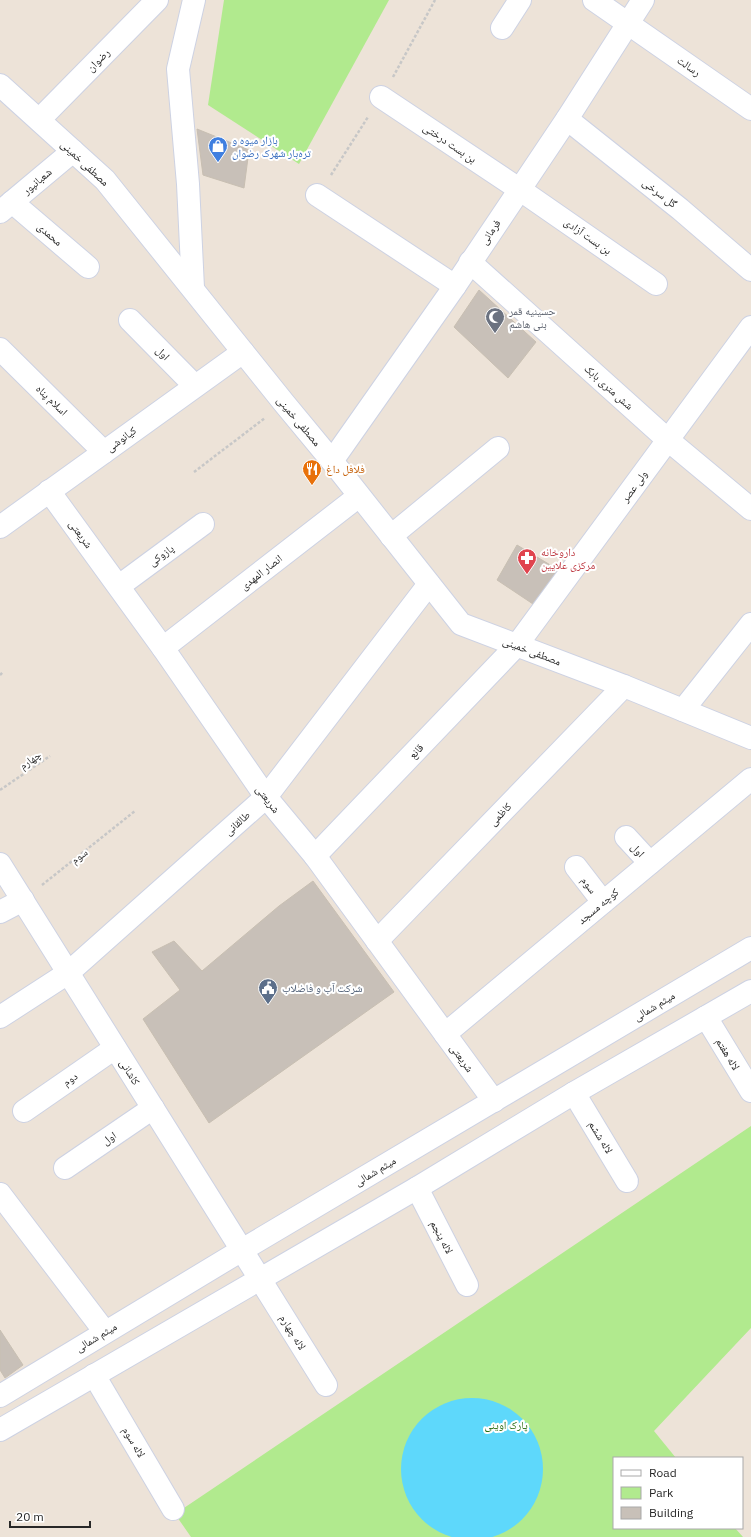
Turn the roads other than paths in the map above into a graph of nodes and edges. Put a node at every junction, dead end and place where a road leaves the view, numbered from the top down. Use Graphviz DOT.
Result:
graph roads {
  1 [pos="158,0"];
  2 [pos="194,0"];
  3 [pos="520,0"];
  4 [pos="594,0"];
  5 [pos="643,0"];
  6 [pos="628,23"];
  7 [pos="502,28"];
  8 [pos="0,85"];
  9 [pos="381,97"];
  10 [pos="751,109"];
  11 [pos="567,119"];
  12 [pos="39,120"];
  13 [pos="73,151"];
  14 [pos="519,189"];
  15 [pos="317,196"];
  16 [pos="6,207"];
  17 [pos="470,262"];
  18 [pos="88,267"];
  19 [pos="751,270"];
  20 [pos="656,284"];
  21 [pos="455,286"];
  22 [pos="192,288"];
  23 [pos="130,320"];
  24 [pos="751,327"];
  25 [pos="0,349"];
  26 [pos="243,352"];
  27 [pos="195,386"];
  28 [pos="668,440"];
  29 [pos="498,448"];
  30 [pos="104,452"];
  31 [pos="332,461"];
  32 [pos="50,491"];
  33 [pos="359,496"];
  34 [pos="751,509"];
  35 [pos="203,524"];
  36 [pos="0,527"];
  37 [pos="391,536"];
  38 [pos="429,584"];
  39 [pos="119,586"];
  40 [pos="751,624"];
  41 [pos="517,645"];
  42 [pos="163,648"];
  43 [pos="624,686"];
  44 [pos="683,710"];
  45 [pos="751,738"];
  46 [pos="751,778"];
  47 [pos="266,797"];
  48 [pos="626,837"];
  49 [pos="315,856"];
  50 [pos="650,863"];
  51 [pos="0,864"];
  52 [pos="576,867"];
  53 [pos="23,900"];
  54 [pos="603,902"];
  55 [pos="0,912"];
  56 [pos="377,941"];
  57 [pos="751,948"];
  58 [pos="68,973"];
  59 [pos="751,991"];
  60 [pos="0,1017"];
  61 [pos="706,1018"];
  62 [pos="445,1034"];
  63 [pos="115,1048"];
  64 [pos="751,1091"];
  65 [pos="574,1093"];
  66 [pos="494,1101"];
  67 [pos="153,1108"];
  68 [pos="24,1111"];
  69 [pos="65,1168"];
  70 [pos="627,1181"];
  71 [pos="417,1188"];
  72 [pos="0,1194"];
  73 [pos="242,1250"];
  74 [pos="260,1280"];
  75 [pos="467,1285"];
  76 [pos="105,1332"];
  77 [pos="94,1375"];
  78 [pos="326,1385"];
  79 [pos="0,1396"];
  80 [pos="0,1430"];
  81 [pos="174,1508"];
  1 -- 12 [label="street, رضوان"];
  2 -- 22 [label="street"];
  3 -- 7 [label="street"];
  4 -- 6 [label="street"];
  5 -- 6 [label="street, فرمانی"];
  6 -- 10 [label="street, رسالت"];
  6 -- 11 [label="street, فرمانی"];
  8 -- 12 [label="street, مصطفی خمینی"];
  9 -- 14 [label="street, بن بست درختی"];
  11 -- 14 [label="street, فرمانی"];
  11 -- 19 [label="street, گل سرخی"];
  12 -- 13 [label="street, مصطفی خمینی"];
  13 -- 16 [label="street, شعبانپور"];
  13 -- 22 [label="street, مصطفی خمینی"];
  14 -- 17 [label="street, فرمانی"];
  14 -- 20 [label="street, بن بست آزادی"];
  15 -- 21 [label="street"];
  16 -- 18 [label="street, محمدی"];
  17 -- 21 [label="street, فرمانی"];
  17 -- 28 [label="street, شش متری بابک"];
  21 -- 31 [label="street, فرمانی"];
  22 -- 26 [label="street, مصطفی خمینی"];
  23 -- 27 [label="street, اول"];
  24 -- 28 [label="street, ولی عصر"];
  25 -- 30 [label="street, اسلام پناه"];
  26 -- 27 [label="street, کیانوشی"];
  26 -- 31 [label="street, مصطفی خمینی"];
  27 -- 30 [label="street, کیانوشی"];
  28 -- 34 [label="street, شش متری بابک"];
  28 -- 41 [label="street, ولی عصر"];
  29 -- 37 [label="street"];
  30 -- 32 [label="street, کیانوشی"];
  31 -- 33 [label="street, مصطفی خمینی"];
  32 -- 36 [label="street, کیانوشی"];
  32 -- 39 [label="street, شریعتی"];
  33 -- 37 [label="street, مصطفی خمینی"];
  33 -- 42 [label="street, انصار المهدی"];
  35 -- 39 [label="street, پازوکی"];
  37 -- 38 [label="street, مصطفی خمینی"];
  38 -- 41 [label="street, مصطفی خمینی"];
  38 -- 47 [label="street, طالقانی"];
  39 -- 42 [label="street, شریعتی"];
  40 -- 44 [label="street"];
  41 -- 43 [label="street, مصطفی خمینی"];
  41 -- 49 [label="street, قانع"];
  42 -- 47 [label="street, شریعتی"];
  43 -- 44 [label="street, مصطفی خمینی"];
  43 -- 56 [label="street, کاظمی"];
  44 -- 45 [label="street, مصطفی خمینی"];
  46 -- 50 [label="street, کوچه مسجد"];
  47 -- 49 [label="street, شریعتی"];
  47 -- 58 [label="street, طالقانی"];
  48 -- 50 [label="street, اول"];
  49 -- 56 [label="street, شریعتی"];
  50 -- 54 [label="street, کوچه مسجد"];
  51 -- 53 [label="street, کاشانی"];
  52 -- 54 [label="street, سوم"];
  53 -- 55 [label="street"];
  53 -- 58 [label="street, کاشانی"];
  54 -- 62 [label="street, کوچه مسجد"];
  56 -- 62 [label="street, شریعتی"];
  57 -- 66 [label="street, میثم شمالی"];
  58 -- 60 [label="street, طالقانی"];
  58 -- 63 [label="street, کاشانی"];
  59 -- 61 [label="street"];
  61 -- 64 [label="street, لاله هفتم"];
  61 -- 65 [label="street"];
  62 -- 66 [label="street, شریعتی"];
  63 -- 67 [label="street, کاشانی"];
  63 -- 68 [label="street, دوم"];
  65 -- 70 [label="street, لاله ششم"];
  65 -- 71 [label="street"];
  66 -- 73 [label="street, میثم شمالی"];
  67 -- 69 [label="street, اول"];
  67 -- 73 [label="street, کاشانی"];
  71 -- 74 [label="street"];
  71 -- 75 [label="street, لاله پنجم"];
  72 -- 76 [label="street"];
  73 -- 74 [label="street, کاشانی"];
  73 -- 76 [label="street, میثم شمالی"];
  74 -- 77 [label="street"];
  74 -- 78 [label="street, لاله چهارم"];
  76 -- 79 [label="street, میثم شمالی"];
  77 -- 80 [label="street"];
  77 -- 81 [label="street, لاله سوم"];
}
